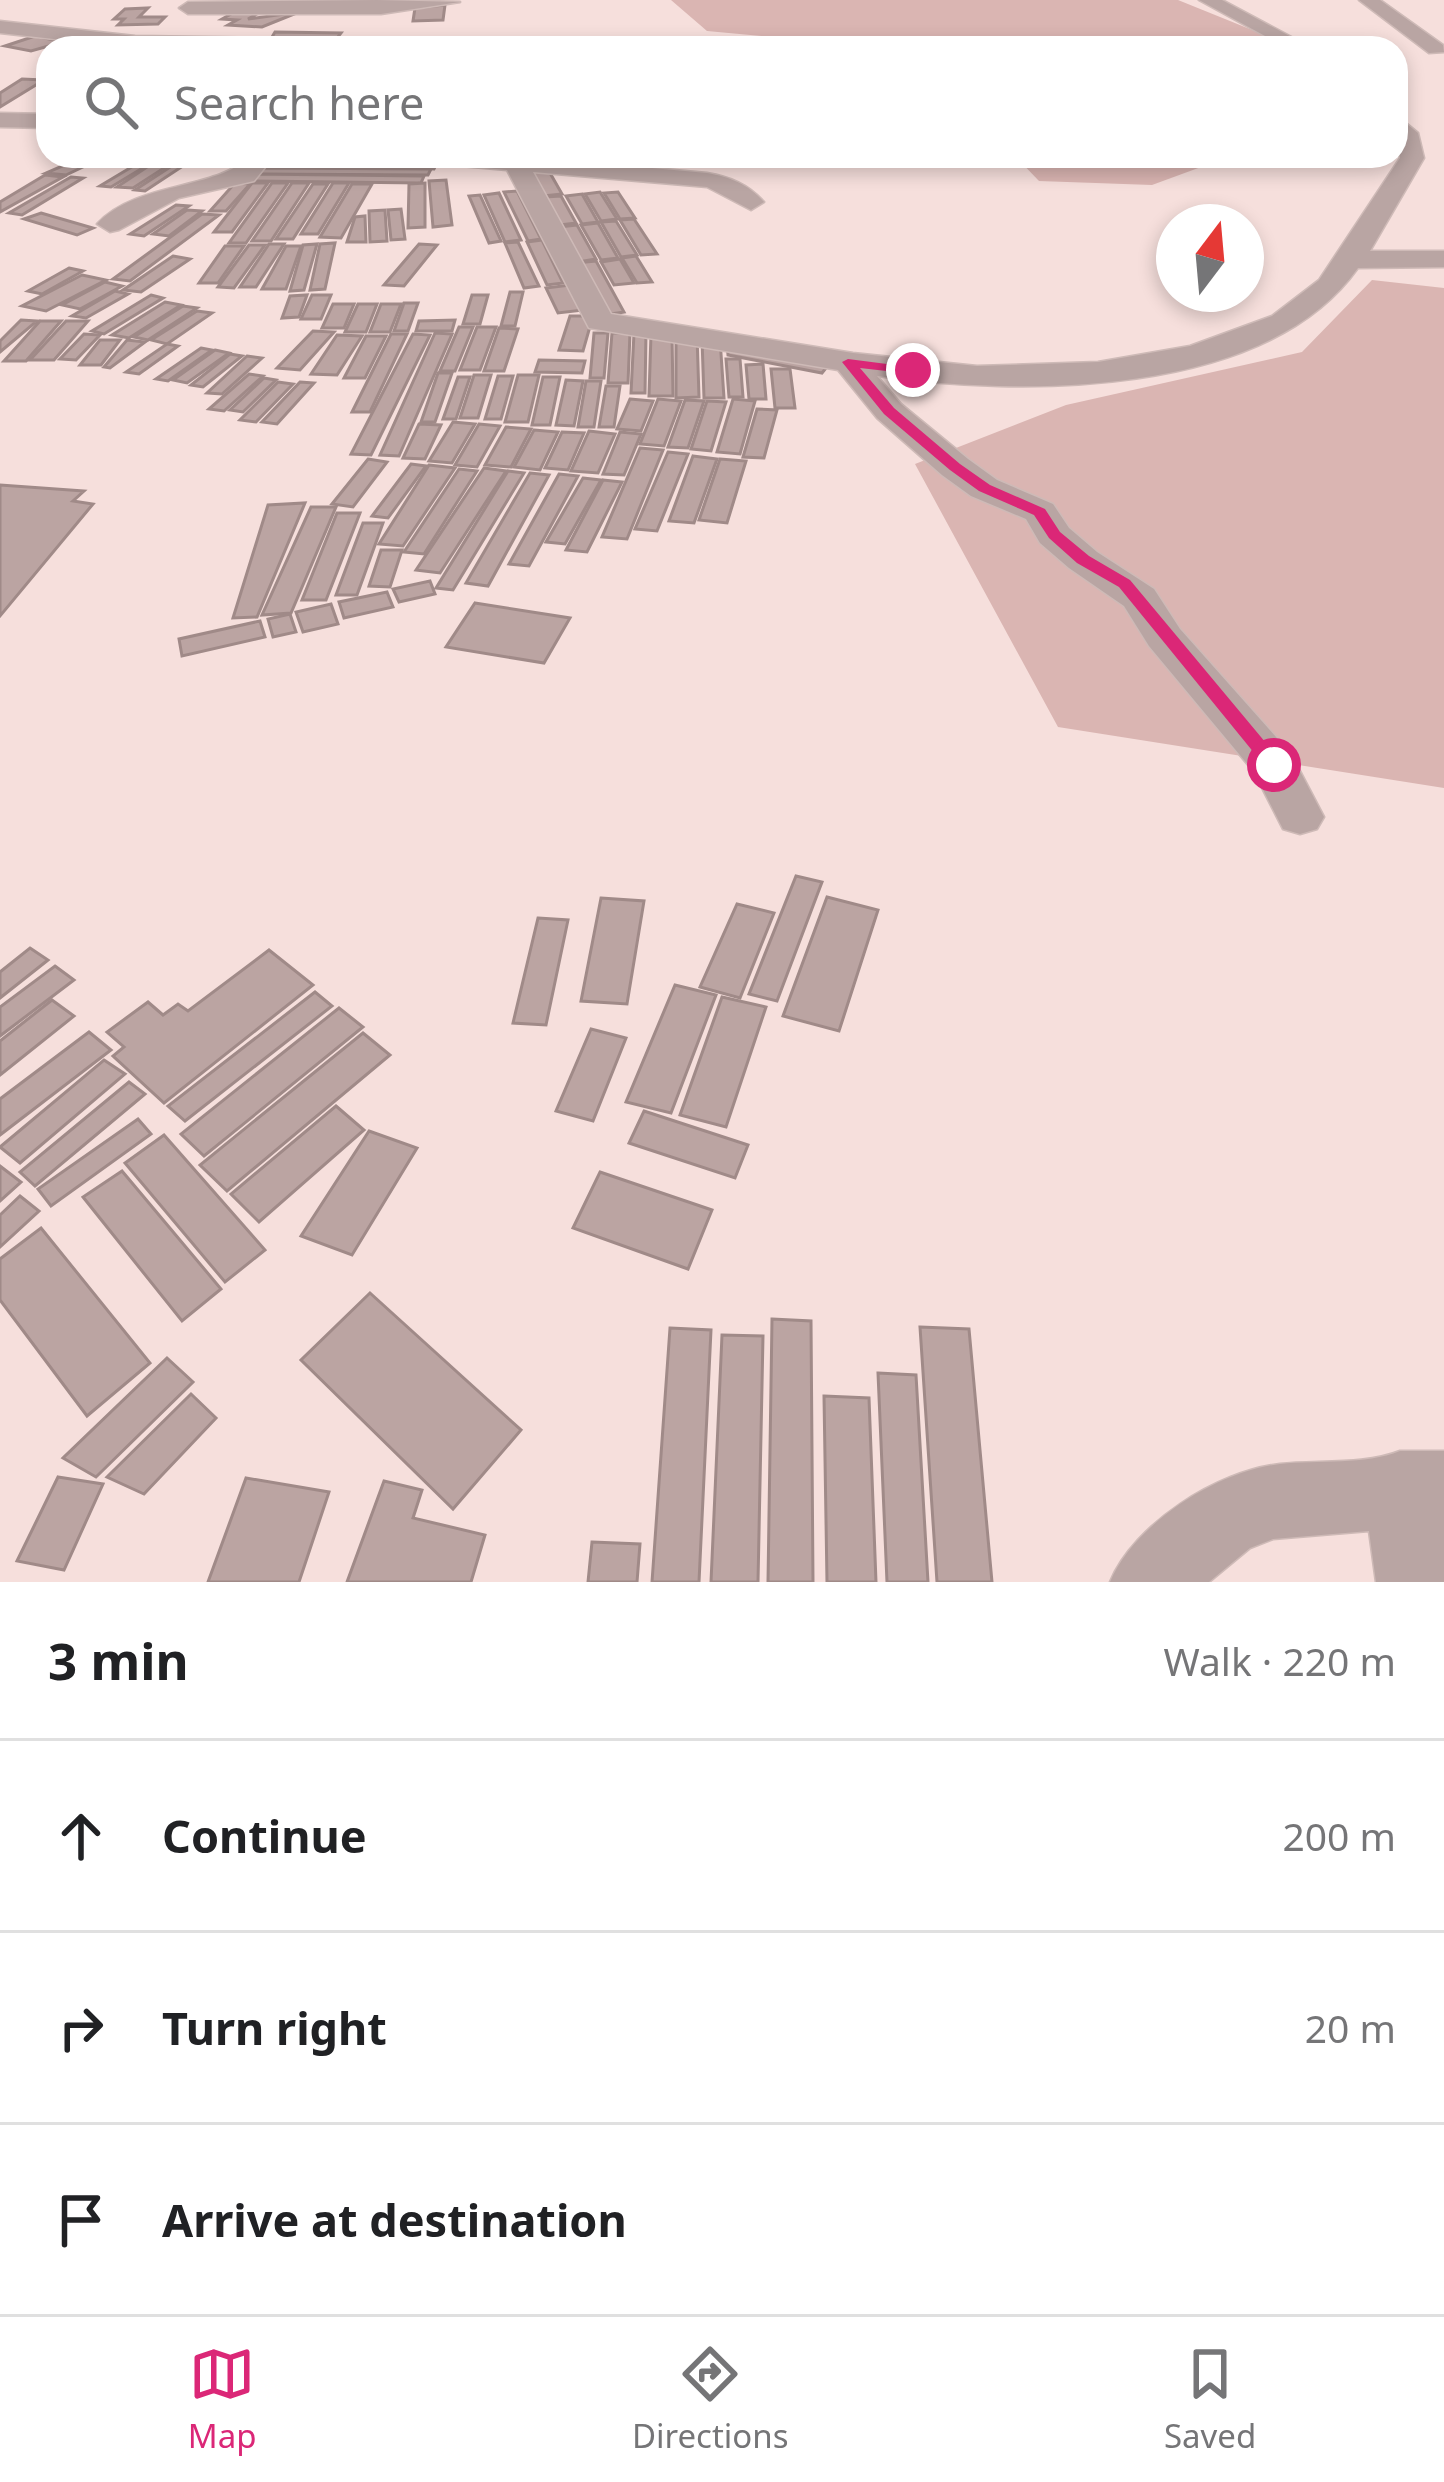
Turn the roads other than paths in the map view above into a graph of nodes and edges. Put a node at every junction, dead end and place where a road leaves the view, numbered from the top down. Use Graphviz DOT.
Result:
graph roads {
  1 [pos="1208,0"];
  2 [pos="1368,0"];
  3 [pos="194,4"];
  4 [pos="377,4"];
  5 [pos="60,15"];
  6 [pos="440,26"];
  7 [pos="0,27"];
  8 [pos="26,28"];
  9 [pos="88,36"];
  10 [pos="144,36"];
  11 [pos="359,36"];
  12 [pos="396,36"];
  13 [pos="1278,36"];
  14 [pos="1434,50"];
  15 [pos="1444,74"];
  16 [pos="0,120"];
  17 [pos="36,122"];
  18 [pos="1409,130"];
  19 [pos="1408,165"];
  20 [pos="252,168"];
  21 [pos="501,168"];
  22 [pos="580,168"];
  23 [pos="1406,168"];
  24 [pos="751,202"];
  25 [pos="110,224"];
  26 [pos="1353,260"];
  27 [pos="1444,260"];
  28 [pos="848,362"];
  29 [pos="1300,817"];
  30 [pos="1422,1488"];
  31 [pos="1149,1582"];
  32 [pos="1415,1582"];
  1 -- 13 [label="street"];
  2 -- 14 [label="street"];
  3 -- 4 [label="street"];
  3 -- 10 [label="street"];
  4 -- 6 [label="street"];
  4 -- 11 [label="street"];
  5 -- 8 [label="street"];
  6 -- 12 [label="street"];
  7 -- 8 [label="street"];
  8 -- 9 [label="street"];
  14 -- 15 [label="street"];
  16 -- 17 [label="street"];
  18 -- 19 [label="street"];
  20 -- 25 [label="street"];
  21 -- 28 [label="street"];
  22 -- 24 [label="street"];
  23 -- 26 [label="street"];
  26 -- 27 [label="street"];
  26 -- 28 [label="street"];
  28 -- 29 [label="street"];
  30 -- 31 [label="street"];
  30 -- 32 [label="street"];
}
